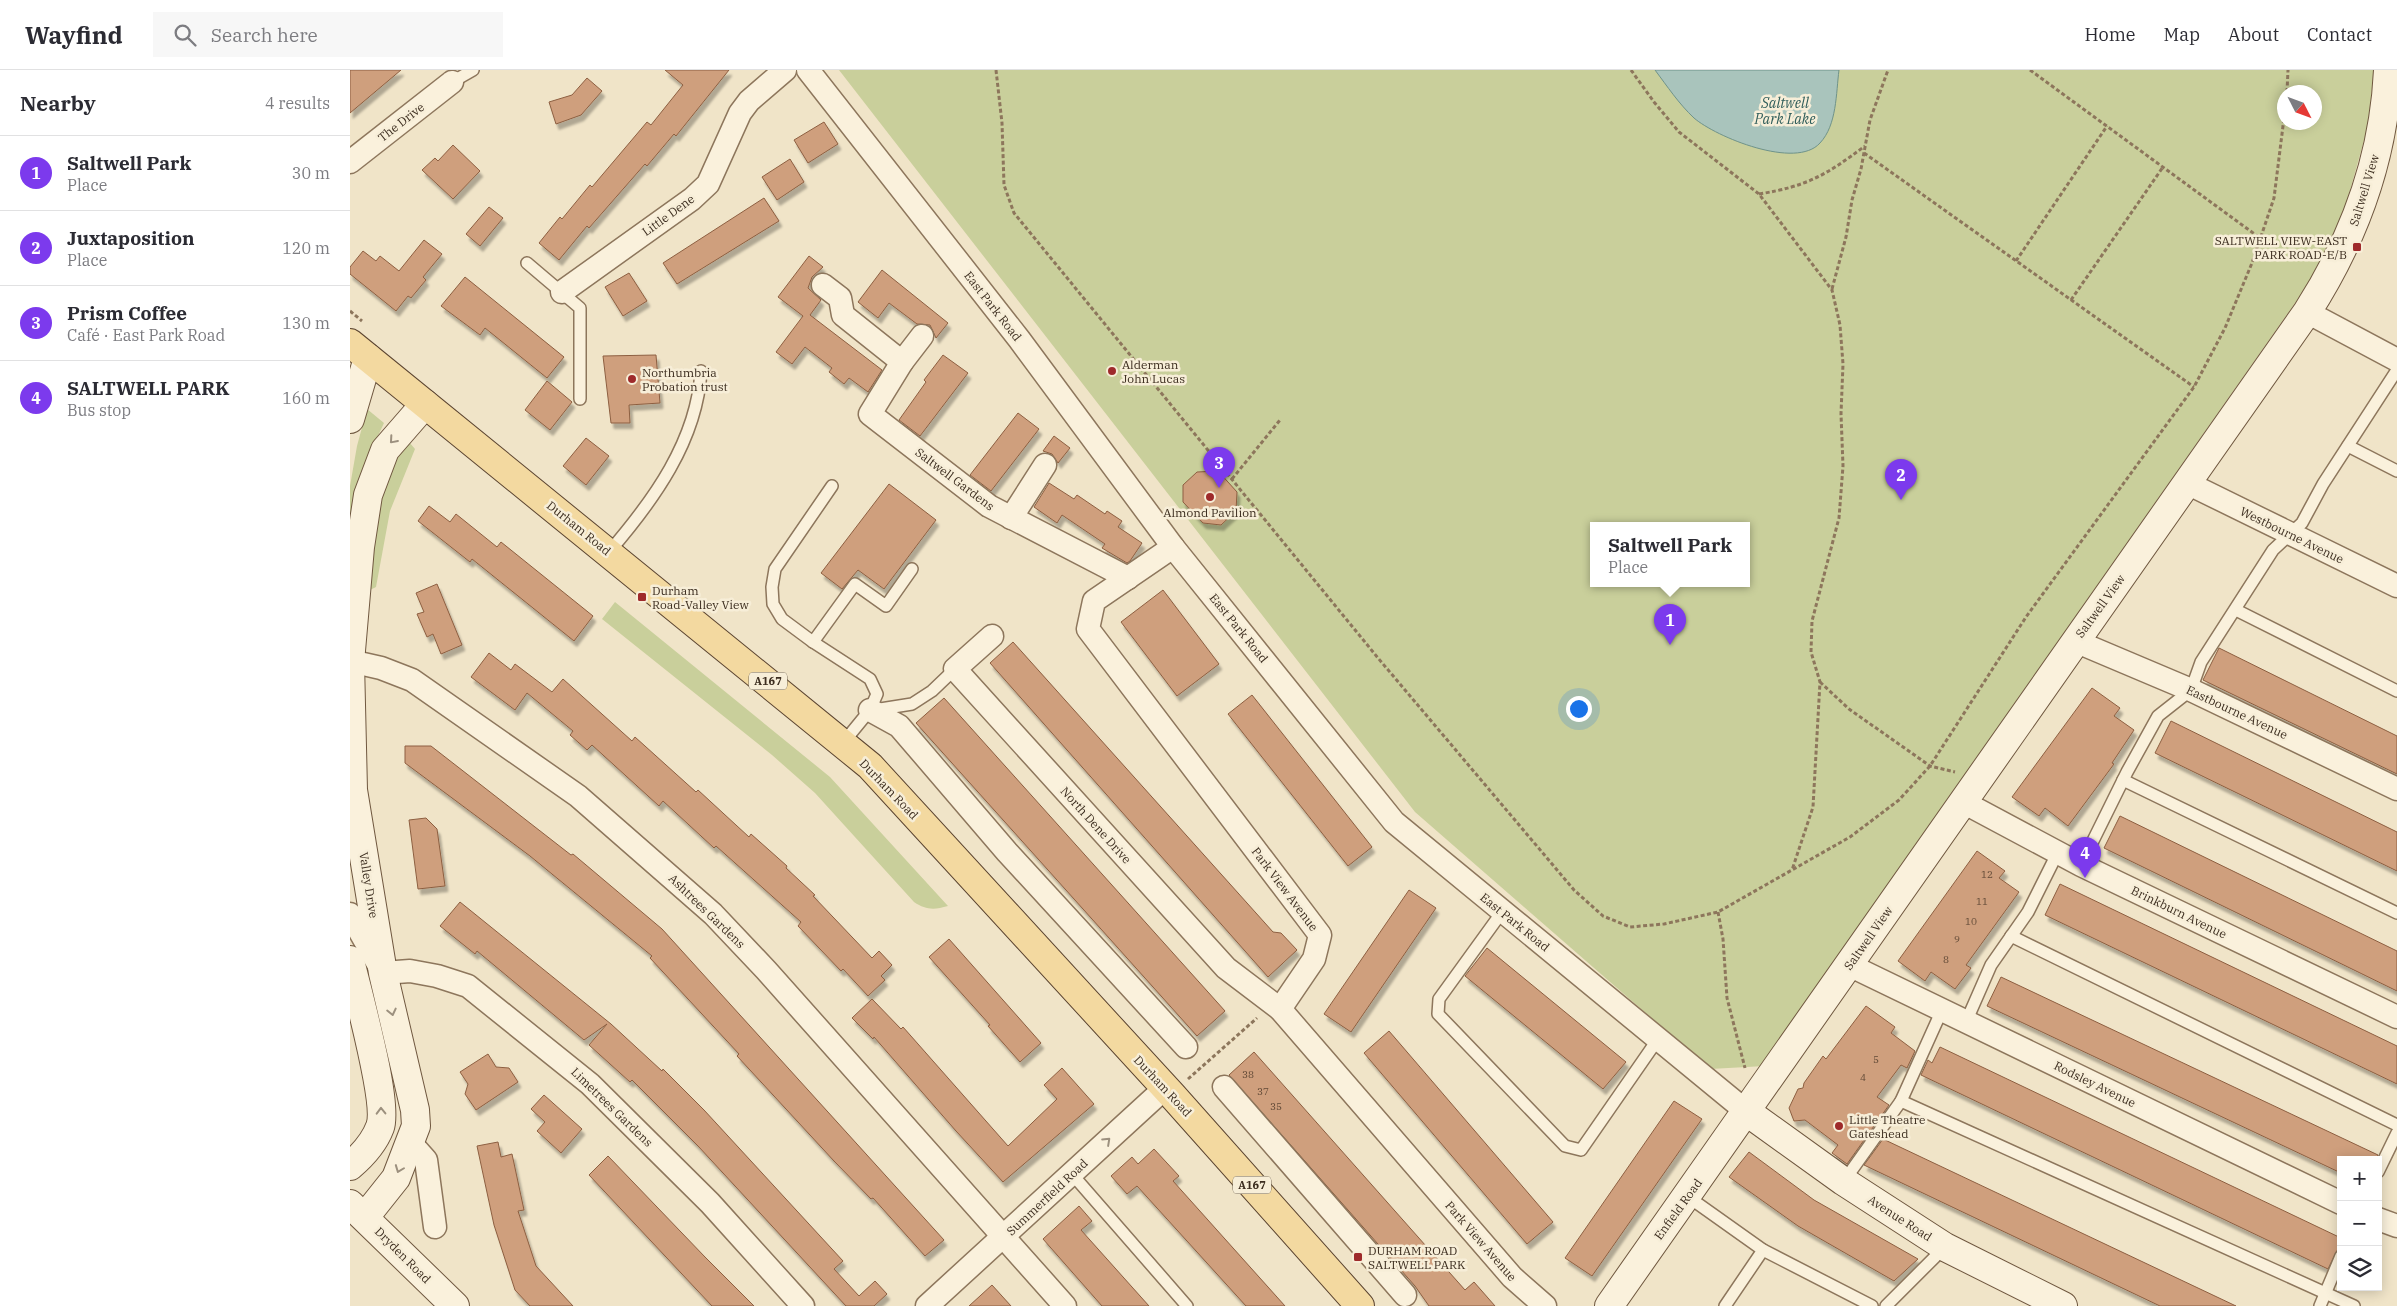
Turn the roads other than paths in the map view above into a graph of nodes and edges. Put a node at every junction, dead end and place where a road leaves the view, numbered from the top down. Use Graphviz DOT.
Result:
graph roads {
  1 [pos="473,70"];
  2 [pos="785,70"];
  3 [pos="808,70"];
  4 [pos="2388,70"];
  5 [pos="452,82"];
  6 [pos="2388,143"];
  7 [pos="350,162"];
  8 [pos="527,263"];
  9 [pos="823,285"];
  10 [pos="562,292"];
  11 [pos="2308,312"];
  12 [pos="922,336"];
  13 [pos="359,350"];
  14 [pos="2397,360"];
  15 [pos="902,362"];
  16 [pos="2397,370"];
  17 [pos="701,371"];
  18 [pos="580,399"];
  19 [pos="425,404"];
  20 [pos="350,419"];
  21 [pos="2348,446"];
  22 [pos="1045,464"];
  23 [pos="2397,471"];
  24 [pos="2187,483"];
  25 [pos="832,486"];
  26 [pos="1011,518"];
  27 [pos="2291,534"];
  28 [pos="1173,547"];
  29 [pos="609,552"];
  30 [pos="912,569"];
  31 [pos="1128,578"];
  32 [pos="2397,586"];
  33 [pos="2236,610"];
  34 [pos="992,636"];
  35 [pos="2075,641"];
  36 [pos="813,642"];
  37 [pos="350,662"];
  38 [pos="955,669"];
  39 [pos="2191,690"];
  40 [pos="2397,691"];
  41 [pos="870,710"];
  42 [pos="842,743"];
  43 [pos="2123,780"];
  44 [pos="2397,789"];
  45 [pos="1963,802"];
  46 [pos="2058,852"];
  47 [pos="2080,865"];
  48 [pos="1502,912"];
  49 [pos="2397,913"];
  50 [pos="350,914"];
  51 [pos="2011,936"];
  52 [pos="350,960"];
  53 [pos="1849,965"];
  54 [pos="383,973"];
  55 [pos="1276,1006"];
  56 [pos="1942,1010"];
  57 [pos="2397,1017"];
  58 [pos="1966,1022"];
  59 [pos="1658,1039"];
  60 [pos="1186,1047"];
  61 [pos="1224,1087"];
  62 [pos="1165,1088"];
  63 [pos="1901,1101"];
  64 [pos="1750,1108"];
  65 [pos="2397,1125"];
  66 [pos="2397,1133"];
  67 [pos="410,1142"];
  68 [pos="2382,1164"];
  69 [pos="350,1166"];
  70 [pos="1072,1174"];
  71 [pos="1843,1181"];
  72 [pos="1687,1196"];
  73 [pos="2337,1201"];
  74 [pos="358,1211"];
  75 [pos="2382,1220"];
  76 [pos="435,1226"];
  77 [pos="2397,1226"];
  78 [pos="1005,1236"];
  79 [pos="1945,1247"];
  80 [pos="1763,1250"];
  81 [pos="2337,1266"];
  82 [pos="2325,1294"];
  83 [pos="1405,1295"];
  84 [pos="1617,1303"];
  85 [pos="455,1306"];
  86 [pos="803,1306"];
  87 [pos="928,1306"];
  88 [pos="1065,1306"];
  89 [pos="1187,1306"];
  90 [pos="1360,1306"];
  91 [pos="1545,1306"];
  92 [pos="1725,1306"];
  93 [pos="1872,1306"];
  94 [pos="1886,1306"];
  95 [pos="2063,1306"];
  96 [pos="2320,1306"];
  97 [pos="2354,1306"];
  1 -- 5 [label="lane"];
  2 -- 10 [label="street, Little Dene"];
  3 -- 28 [label="street, East Park Road"];
  4 -- 6 [label="street, Saltwell View"];
  5 -- 7 [label="street, The Drive"];
  6 -- 11 [label="street, Saltwell View"];
  8 -- 10 [label="lane"];
  9 -- 15 [label="street"];
  10 -- 18 [label="lane"];
  11 -- 14 [label="street"];
  11 -- 24 [label="street, Saltwell View"];
  12 -- 15 [label="street, Saltwell Gardens"];
  13 -- 19 [label="main road, Durham Road / A167"];
  13 -- 20 [label="street"];
  15 -- 26 [label="street, Saltwell Gardens"];
  16 -- 21 [label="lane"];
  17 -- 29 [label="lane"];
  19 -- 29 [label="main road, Durham Road / A167"];
  19 -- 37 [label="street, Valley Drive, one-way"];
  21 -- 23 [label="lane"];
  21 -- 27 [label="lane"];
  22 -- 26 [label="street"];
  24 -- 27 [label="street, Westbourne Avenue"];
  24 -- 35 [label="street, Saltwell View"];
  25 -- 36 [label="lane"];
  26 -- 31 [label="street, Saltwell Gardens"];
  27 -- 32 [label="street, Westbourne Avenue"];
  27 -- 33 [label="lane"];
  28 -- 31 [label="street, Park View Avenue"];
  28 -- 48 [label="street, East Park Road"];
  29 -- 42 [label="main road, Durham Road / A167"];
  30 -- 36 [label="lane"];
  31 -- 55 [label="street, Park View Avenue"];
  33 -- 39 [label="lane"];
  33 -- 40 [label="lane"];
  34 -- 38 [label="street"];
  35 -- 39 [label="street, Eastbourne Avenue"];
  35 -- 45 [label="street, Saltwell View"];
  36 -- 41 [label="lane"];
  37 -- 54 [label="street, Valley Drive"];
  37 -- 78 [label="street, Ashtrees Gardens"];
  38 -- 41 [label="lane"];
  38 -- 55 [label="street, North Dene Drive"];
  39 -- 43 [label="lane"];
  39 -- 44 [label="street, Eastbourne Avenue"];
  41 -- 42 [label="lane"];
  41 -- 60 [label="street"];
  42 -- 62 [label="main road, Durham Road / A167"];
  43 -- 47 [label="lane"];
  43 -- 49 [label="lane"];
  45 -- 46 [label="street, Brinkburn Avenue"];
  45 -- 53 [label="street, Saltwell View"];
  46 -- 47 [label="street, Brinkburn Avenue"];
  46 -- 51 [label="lane"];
  47 -- 57 [label="street, Brinkburn Avenue"];
  48 -- 59 [label="street, East Park Road"];
  48 -- 59 [label="lane"];
  50 -- 54 [label="street"];
  51 -- 58 [label="lane"];
  51 -- 65 [label="lane"];
  69 -- 52 [label="street, one-way"];
  53 -- 56 [label="street, Rodsley Avenue"];
  53 -- 64 [label="street, Saltwell View"];
  54 -- 67 [label="street, Valley Drive, one-way"];
  54 -- 86 [label="street, Limetrees Gardens"];
  55 -- 91 [label="street, Park View Avenue"];
  56 -- 58 [label="street, Rodsley Avenue"];
  56 -- 63 [label="lane"];
  58 -- 73 [label="street, Rodsley Avenue"];
  59 -- 64 [label="street, East Park Road"];
  61 -- 83 [label="street"];
  70 -- 62 [label="street, Summerfield Road, one-way"];
  62 -- 90 [label="main road, Durham Road / A167"];
  63 -- 71 [label="lane"];
  63 -- 82 [label="lane"];
  64 -- 71 [label="street, Avenue Road"];
  64 -- 72 [label="street, Enfield Road"];
  66 -- 68 [label="lane"];
  67 -- 74 [label="street, Valley Drive, one-way"];
  67 -- 76 [label="street"];
  70 -- 78 [label="street, Summerfield Road"];
  70 -- 89 [label="lane"];
  71 -- 79 [label="street, Avenue Road"];
  72 -- 80 [label="lane"];
  72 -- 84 [label="street, Enfield Road"];
  74 -- 85 [label="street, Dryden Road"];
  75 -- 77 [label="street"];
  78 -- 87 [label="street, Summerfield Road"];
  78 -- 88 [label="street, Ashtrees Gardens"];
  79 -- 94 [label="lane"];
  79 -- 95 [label="street, Avenue Road"];
  80 -- 92 [label="lane"];
  80 -- 93 [label="lane"];
  81 -- 82 [label="lane"];
  82 -- 96 [label="lane"];
  82 -- 97 [label="lane"];
}
